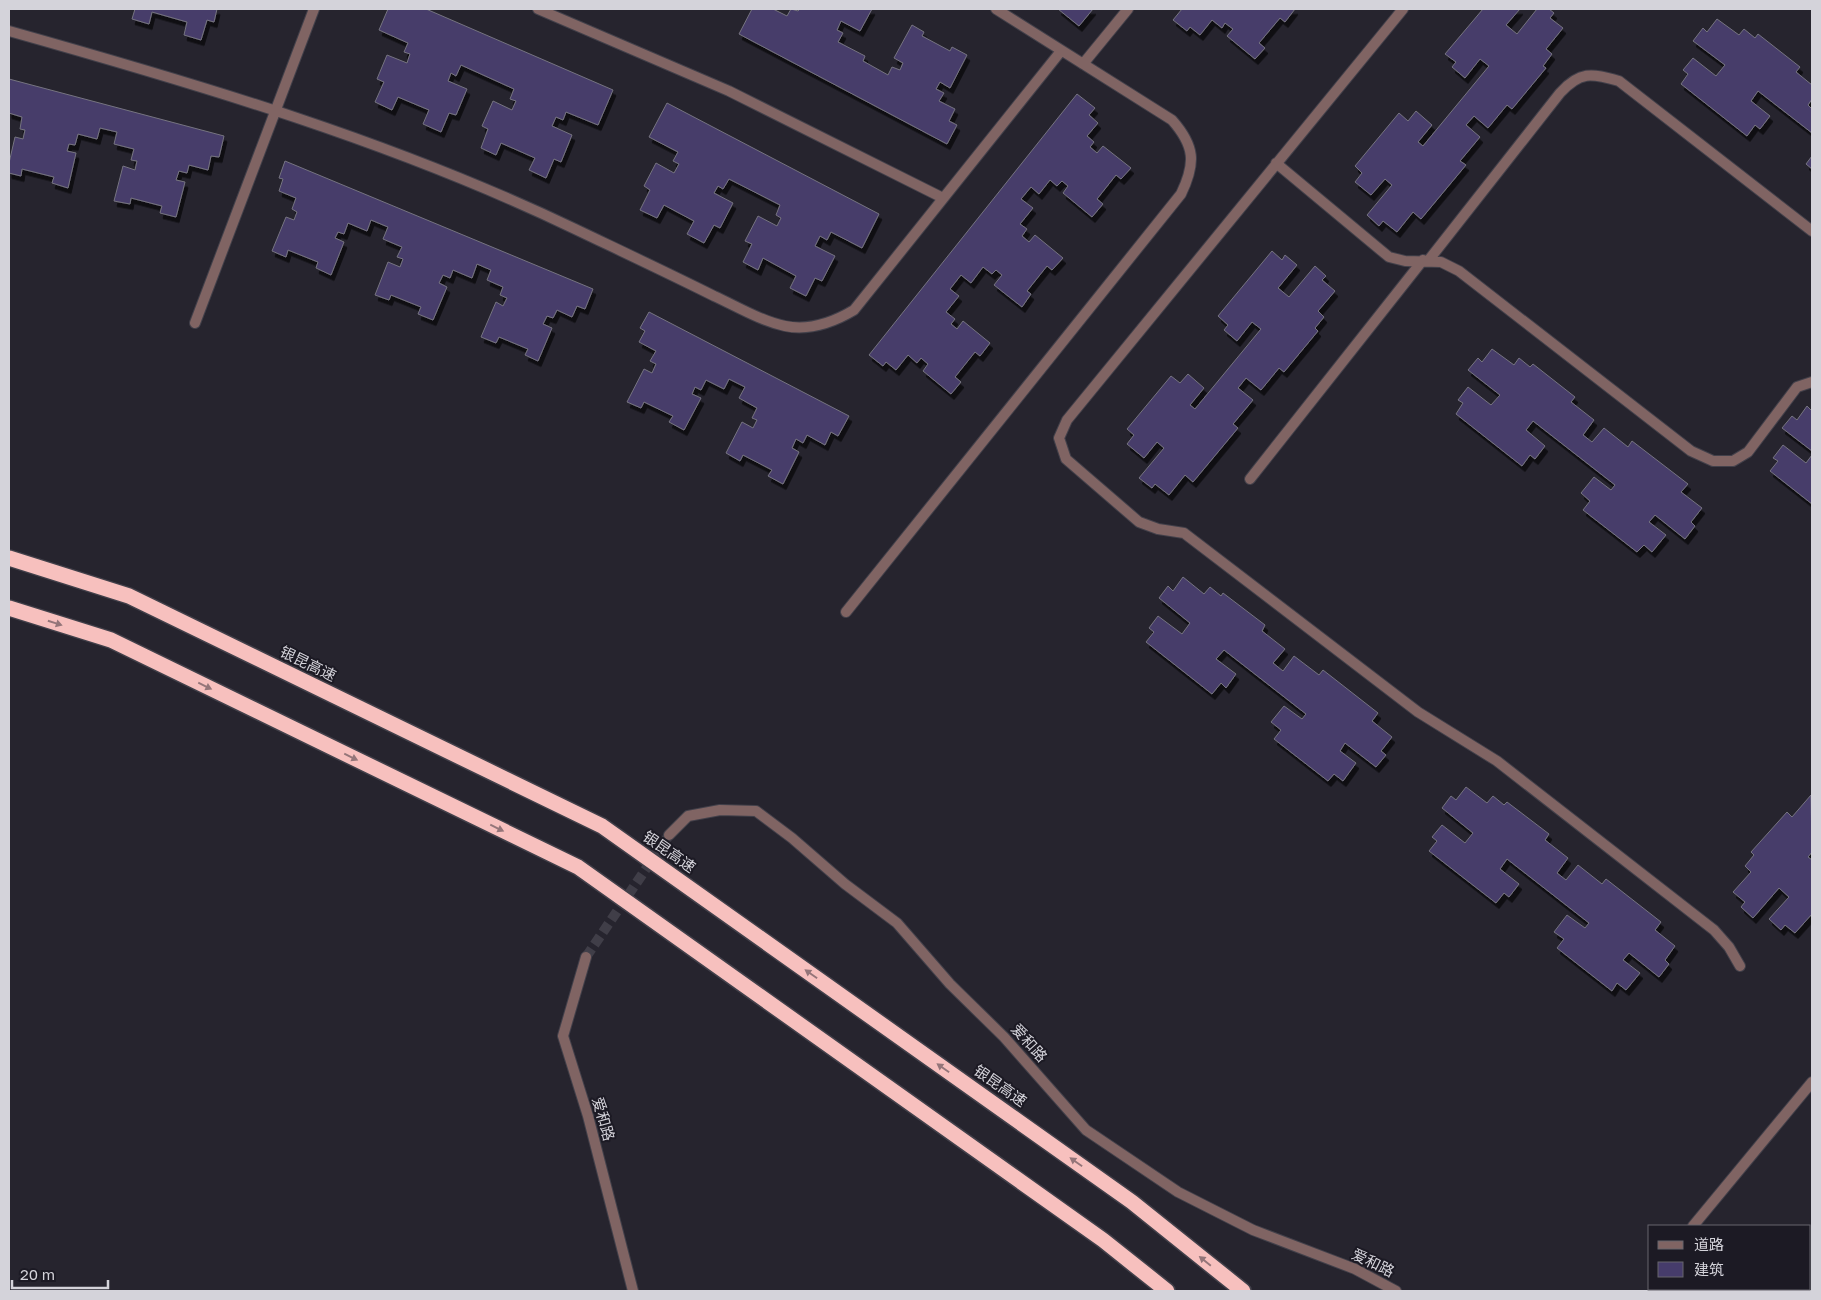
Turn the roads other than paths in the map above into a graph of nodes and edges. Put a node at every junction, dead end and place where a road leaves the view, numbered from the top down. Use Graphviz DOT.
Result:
graph roads {
  1 [pos="314,9"];
  2 [pos="538,9"];
  3 [pos="996,9"];
  4 [pos="1128,9"];
  5 [pos="1403,9"];
  6 [pos="9,31"];
  7 [pos="1061,51"];
  8 [pos="1083,64"];
  9 [pos="274,110"];
  10 [pos="1276,163"];
  11 [pos="943,198"];
  12 [pos="1812,231"];
  13 [pos="1426,261"];
  14 [pos="195,323"];
  15 [pos="1812,382"];
  16 [pos="1250,479"];
  17 [pos="9,558"];
  18 [pos="9,608"];
  19 [pos="846,612"];
  20 [pos="669,835"];
  21 [pos="586,957"];
  22 [pos="1740,966"];
  23 [pos="1812,1082"];
  24 [pos="1694,1225"];
  25 [pos="633,1291"];
  26 [pos="1167,1291"];
  27 [pos="1243,1291"];
  28 [pos="1396,1291"];
  1 -- 9 [label="street"];
  2 -- 11 [label="street"];
  3 -- 7 [label="street"];
  4 -- 8 [label="street"];
  5 -- 10 [label="street"];
  6 -- 9 [label="street"];
  7 -- 8 [label="street"];
  7 -- 11 [label="street"];
  8 -- 19 [label="street"];
  9 -- 11 [label="street"];
  9 -- 14 [label="street"];
  10 -- 13 [label="street"];
  10 -- 22 [label="street"];
  12 -- 13 [label="street"];
  13 -- 15 [label="street"];
  13 -- 16 [label="street"];
  27 -- 17 [label="highway, 银昆高速, one-way"];
  18 -- 26 [label="highway, one-way"];
  20 -- 28 [label="street, 爱和路"];
  21 -- 25 [label="street, 爱和路"];
  23 -- 24 [label="street"];
}
